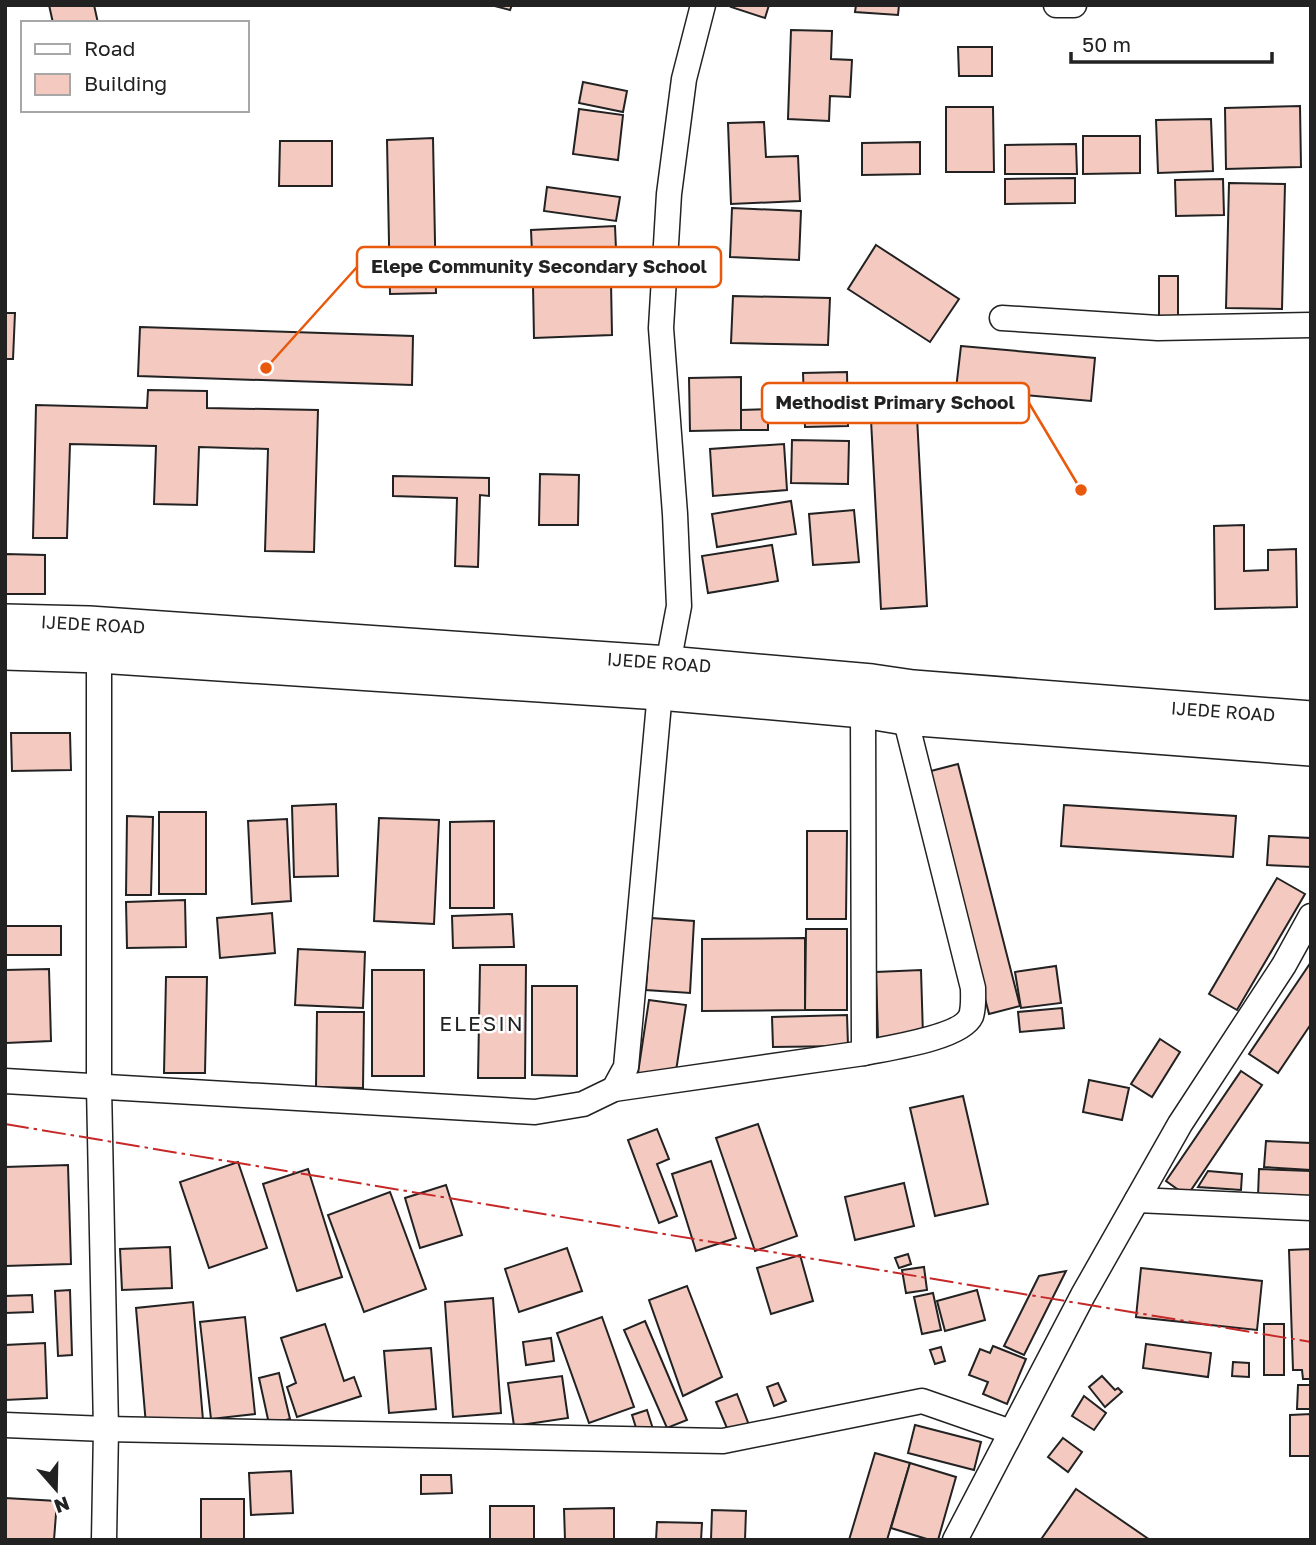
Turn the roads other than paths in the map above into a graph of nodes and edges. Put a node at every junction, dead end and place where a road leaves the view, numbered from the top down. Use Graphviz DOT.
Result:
graph roads {
  1 [pos="704,5"];
  2 [pos="1056,5"];
  3 [pos="1074,5"];
  4 [pos="1002,318"];
  5 [pos="1311,325"];
  6 [pos="5,622"];
  7 [pos="5,652"];
  8 [pos="99,655"];
  9 [pos="664,678"];
  10 [pos="863,710"];
  11 [pos="905,717"];
  12 [pos="1311,719"];
  13 [pos="1311,748"];
  14 [pos="1311,916"];
  15 [pos="864,1053"];
  16 [pos="5,1081"];
  17 [pos="99,1087"];
  18 [pos="614,1088"];
  19 [pos="1137,1200"];
  20 [pos="1311,1209"];
  21 [pos="5,1425"];
  22 [pos="106,1429"];
  23 [pos="1011,1432"];
  24 [pos="104,1540"];
  25 [pos="955,1540"];
  1 -- 9 [label="street"];
  2 -- 3 [label="street"];
  4 -- 5 [label="street"];
  6 -- 9 [label="main road, IJEDE ROAD"];
  7 -- 8 [label="main road, IJEDE ROAD"];
  8 -- 9 [label="main road, IJEDE ROAD"];
  8 -- 17 [label="street"];
  9 -- 10 [label="main road, IJEDE ROAD"];
  9 -- 12 [label="main road, IJEDE ROAD"];
  9 -- 18 [label="street"];
  10 -- 11 [label="main road, IJEDE ROAD"];
  10 -- 15 [label="street"];
  11 -- 13 [label="main road, IJEDE ROAD"];
  11 -- 15 [label="street"];
  14 -- 19 [label="street"];
  15 -- 18 [label="street"];
  16 -- 17 [label="street"];
  17 -- 18 [label="street"];
  17 -- 22 [label="street"];
  19 -- 20 [label="street"];
  19 -- 23 [label="street"];
  21 -- 22 [label="street"];
  22 -- 23 [label="street"];
  22 -- 24 [label="street"];
  23 -- 25 [label="street"];
}
